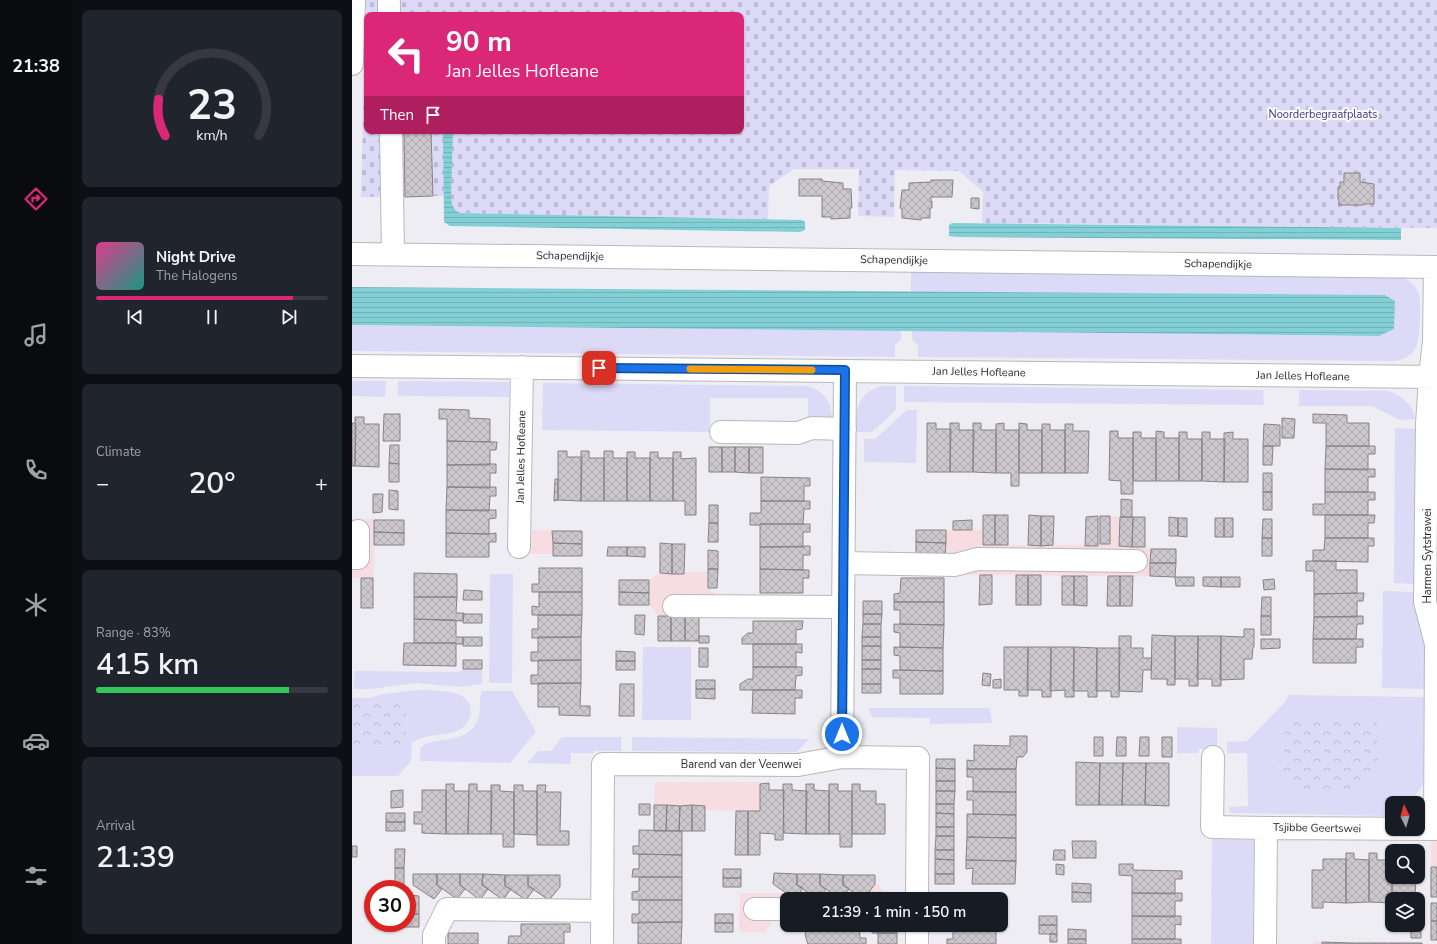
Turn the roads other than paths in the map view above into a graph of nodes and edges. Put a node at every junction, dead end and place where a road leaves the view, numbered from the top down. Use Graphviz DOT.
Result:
graph roads {
  1 [pos="354,0"];
  2 [pos="352,64"];
  3 [pos="391,134"];
  4 [pos="352,254"];
  5 [pos="393,254"];
  6 [pos="1436,267"];
  7 [pos="352,366"];
  8 [pos="522,367"];
  9 [pos="845,370"];
  10 [pos="1433,377"];
  11 [pos="844,429"];
  12 [pos="721,432"];
  13 [pos="1432,466"];
  14 [pos="358,530"];
  15 [pos="519,547"];
  16 [pos="352,558"];
  17 [pos="1136,561"];
  18 [pos="844,563"];
  19 [pos="674,606"];
  20 [pos="843,607"];
  21 [pos="1433,615"];
  22 [pos="842,757"];
  23 [pos="1213,757"];
  24 [pos="1266,828"];
  25 [pos="1436,829"];
  26 [pos="917,892"];
  27 [pos="755,909"];
  28 [pos="780,909"];
  29 [pos="602,911"];
  30 [pos="917,932"];
  31 [pos="434,944"];
  32 [pos="602,944"];
  33 [pos="917,944"];
  34 [pos="1265,944"];
  1 -- 2 [label="street"];
  3 -- 5 [label="street"];
  4 -- 5 [label="street, Schapendijkje"];
  5 -- 6 [label="street, Schapendijkje"];
  6 -- 10 [label="street, Schapendijkje"];
  7 -- 8 [label="street, Jan Jelles Hofleane"];
  8 -- 9 [label="street, Jan Jelles Hofleane"];
  8 -- 15 [label="street, Jan Jelles Hofleane"];
  9 -- 10 [label="street, Jan Jelles Hofleane"];
  9 -- 11 [label="street"];
  10 -- 13 [label="street, Harmen Sytstrawei"];
  11 -- 12 [label="street"];
  11 -- 18 [label="street"];
  13 -- 21 [label="street, Harmen Sytstrawei"];
  14 -- 16 [label="street"];
  17 -- 18 [label="street"];
  18 -- 20 [label="street"];
  19 -- 20 [label="street"];
  20 -- 22 [label="street"];
  21 -- 25 [label="street, Harmen Sytstrawei"];
  22 -- 26 [label="street, Barend van der Veenwei"];
  22 -- 29 [label="street, Barend van der Veenwei"];
  23 -- 24 [label="street"];
  24 -- 25 [label="street, Tsjibbe Geertswei"];
  24 -- 34 [label="street, Tsjibbe Geertswei"];
  27 -- 28 [label="street"];
  29 -- 31 [label="street"];
  29 -- 32 [label="street, Barend van der Veenwei"];
  30 -- 33 [label="street"];
}
